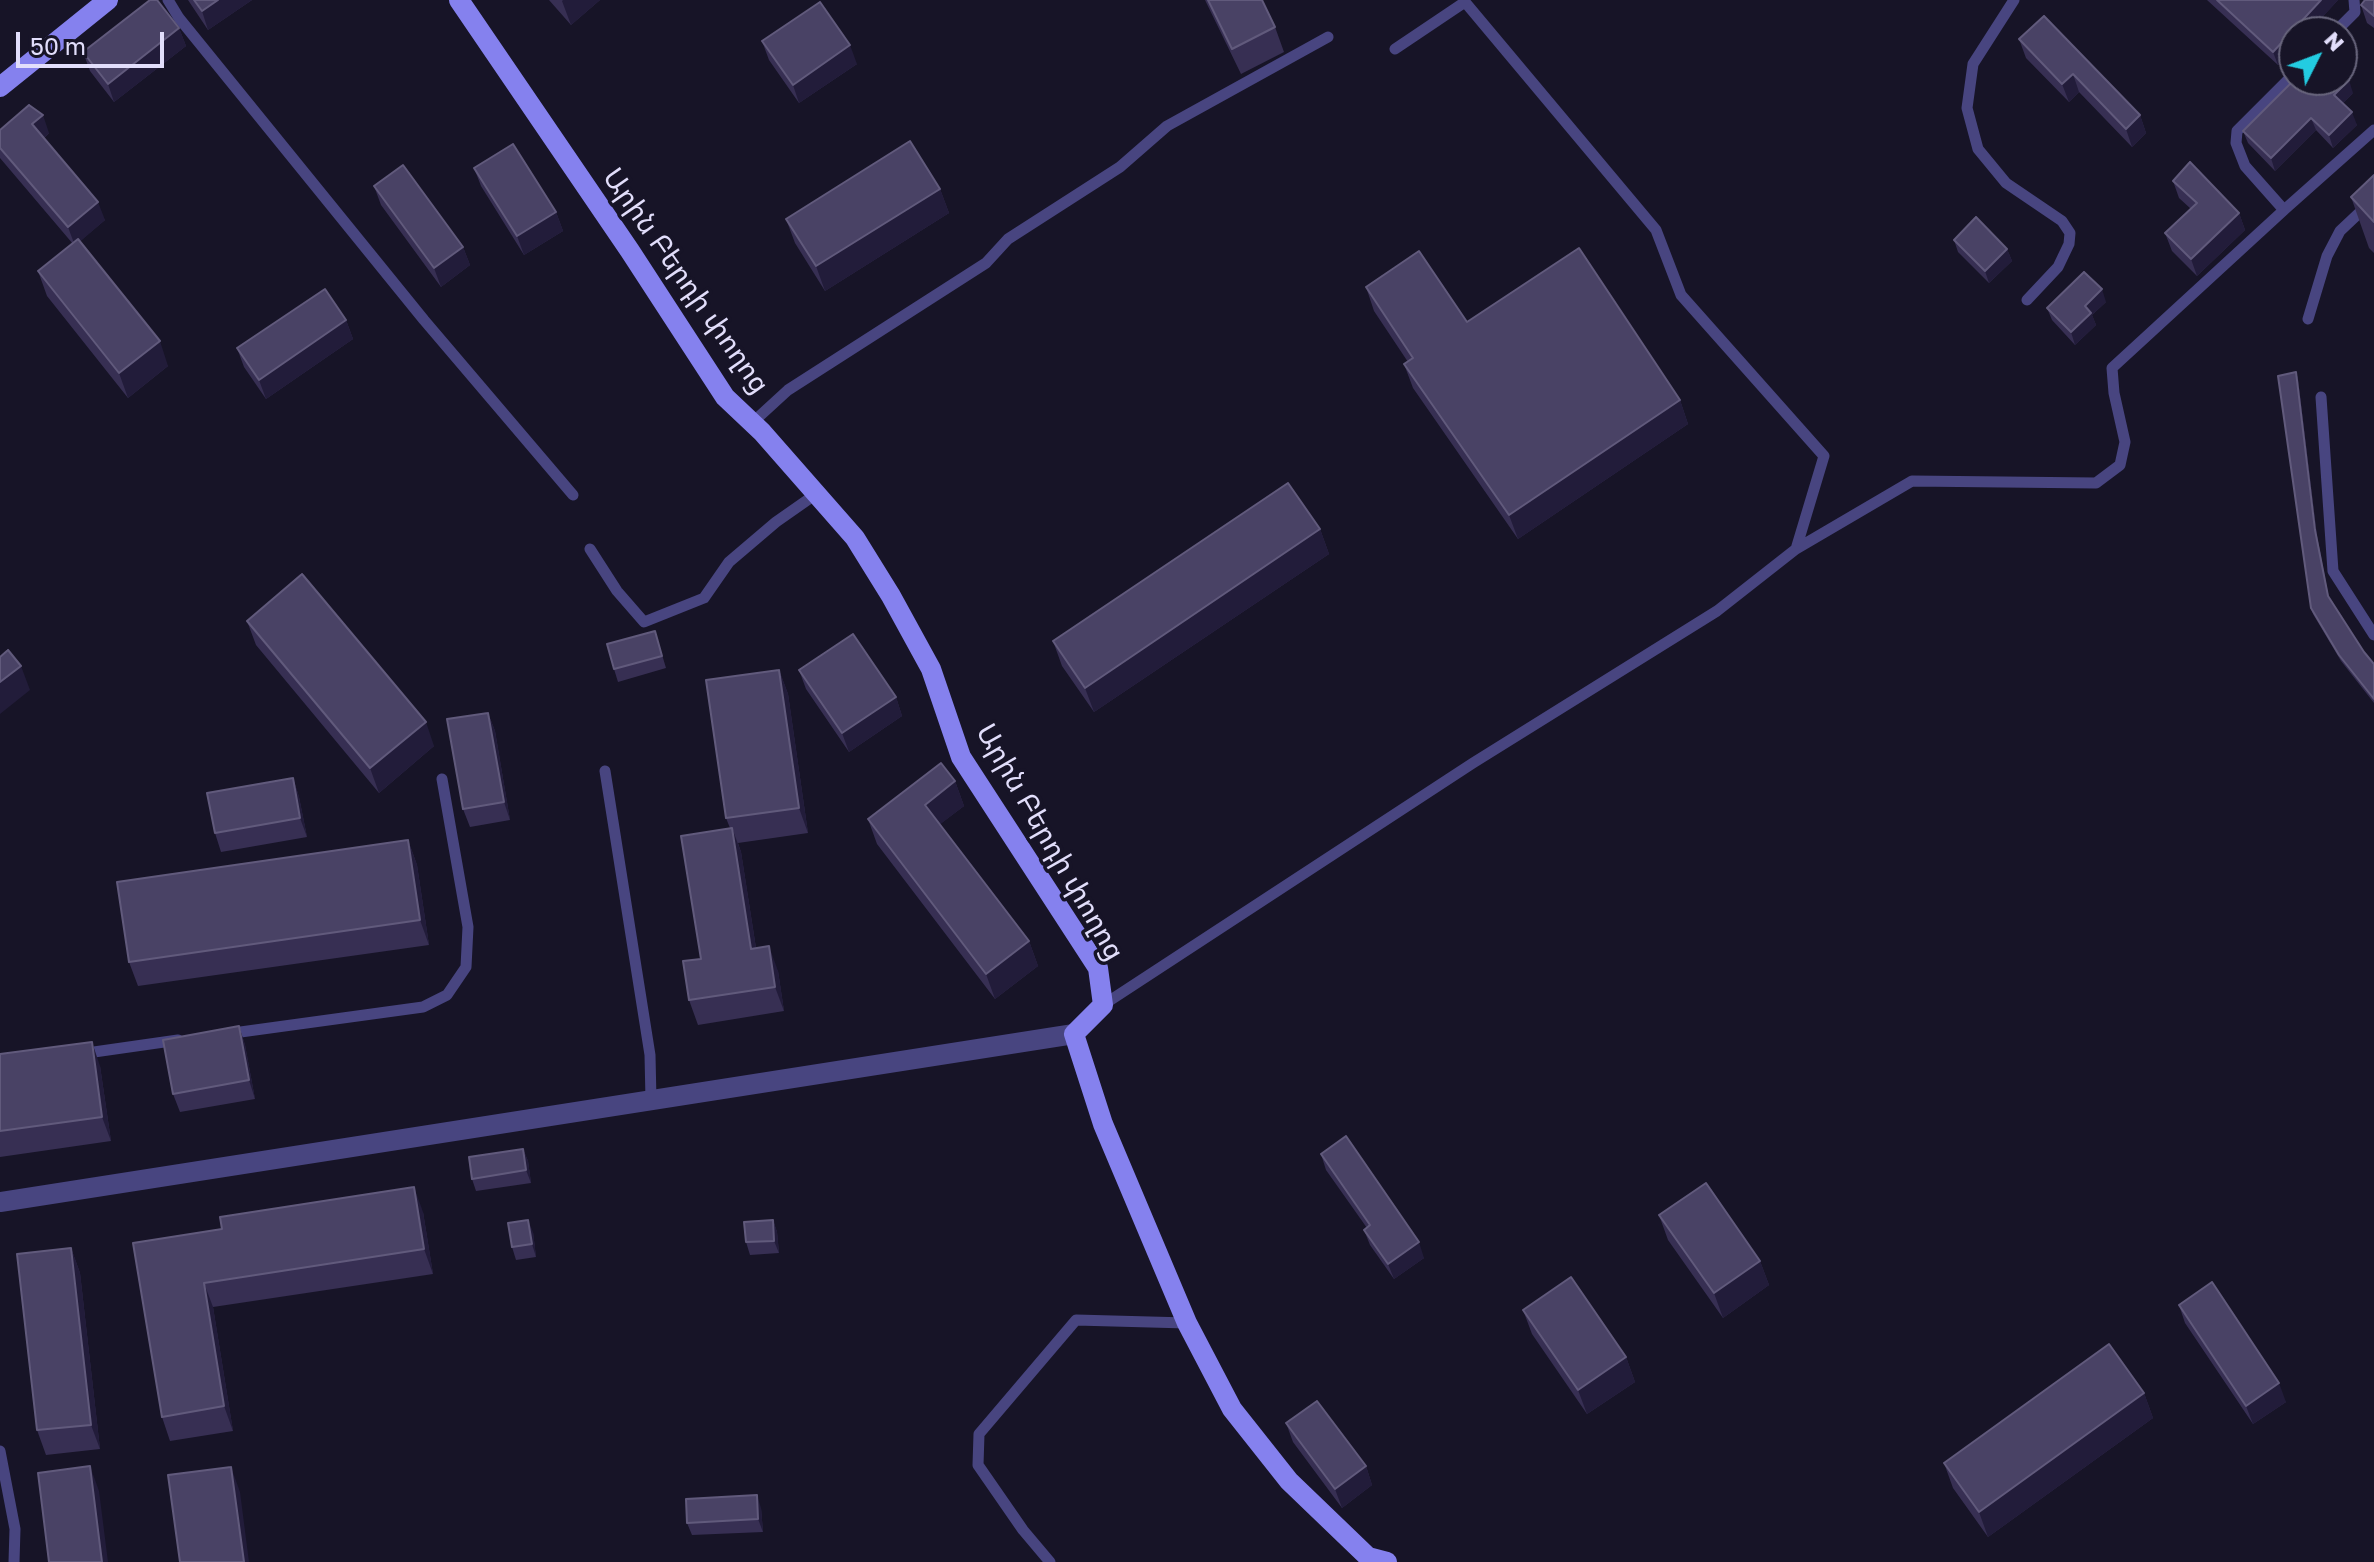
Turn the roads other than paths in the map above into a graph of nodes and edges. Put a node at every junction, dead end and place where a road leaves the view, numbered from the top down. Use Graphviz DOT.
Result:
graph roads {
  1 [pos="108,0"];
  2 [pos="168,0"];
  3 [pos="459,0"];
  4 [pos="2014,0"];
  5 [pos="1328,37"];
  6 [pos="1395,49"];
  7 [pos="0,87"];
  8 [pos="2278,90"];
  9 [pos="2374,130"];
  10 [pos="2374,199"];
  11 [pos="2284,210"];
  12 [pos="2027,300"];
  13 [pos="2308,319"];
  14 [pos="2321,397"];
  15 [pos="752,423"];
  16 [pos="816,494"];
  17 [pos="573,495"];
  18 [pos="590,549"];
  19 [pos="1796,549"];
  20 [pos="2374,635"];
  21 [pos="605,771"];
  22 [pos="442,779"];
  23 [pos="1103,1005"];
  24 [pos="220,1034"];
  25 [pos="1074,1034"];
  26 [pos="188,1039"];
  27 [pos="63,1056"];
  28 [pos="651,1100"];
  29 [pos="0,1202"];
  30 [pos="1187,1323"];
  31 [pos="0,1451"];
  32 [pos="14,1562"];
  33 [pos="1050,1562"];
  34 [pos="1387,1562"];
  1 -- 7 [label="street"];
  2 -- 17 [label="lane"];
  3 -- 15 [label="street, Արին Բերդի փողոց"];
  4 -- 12 [label="lane"];
  5 -- 15 [label="lane"];
  6 -- 19 [label="lane"];
  8 -- 11 [label="lane"];
  9 -- 11 [label="lane"];
  10 -- 13 [label="lane"];
  11 -- 19 [label="lane"];
  14 -- 20 [label="lane"];
  15 -- 16 [label="street, Արին Բերդի փողոց"];
  16 -- 18 [label="lane"];
  16 -- 23 [label="street, Արին Բերդի փողոց"];
  19 -- 23 [label="lane"];
  21 -- 28 [label="lane"];
  22 -- 24 [label="lane"];
  23 -- 25 [label="street, Արին Բերդի փողոց"];
  25 -- 28 [label="street"];
  25 -- 30 [label="street"];
  26 -- 27 [label="lane"];
  28 -- 29 [label="street"];
  30 -- 33 [label="lane"];
  30 -- 34 [label="street"];
  31 -- 32 [label="lane"];
}
